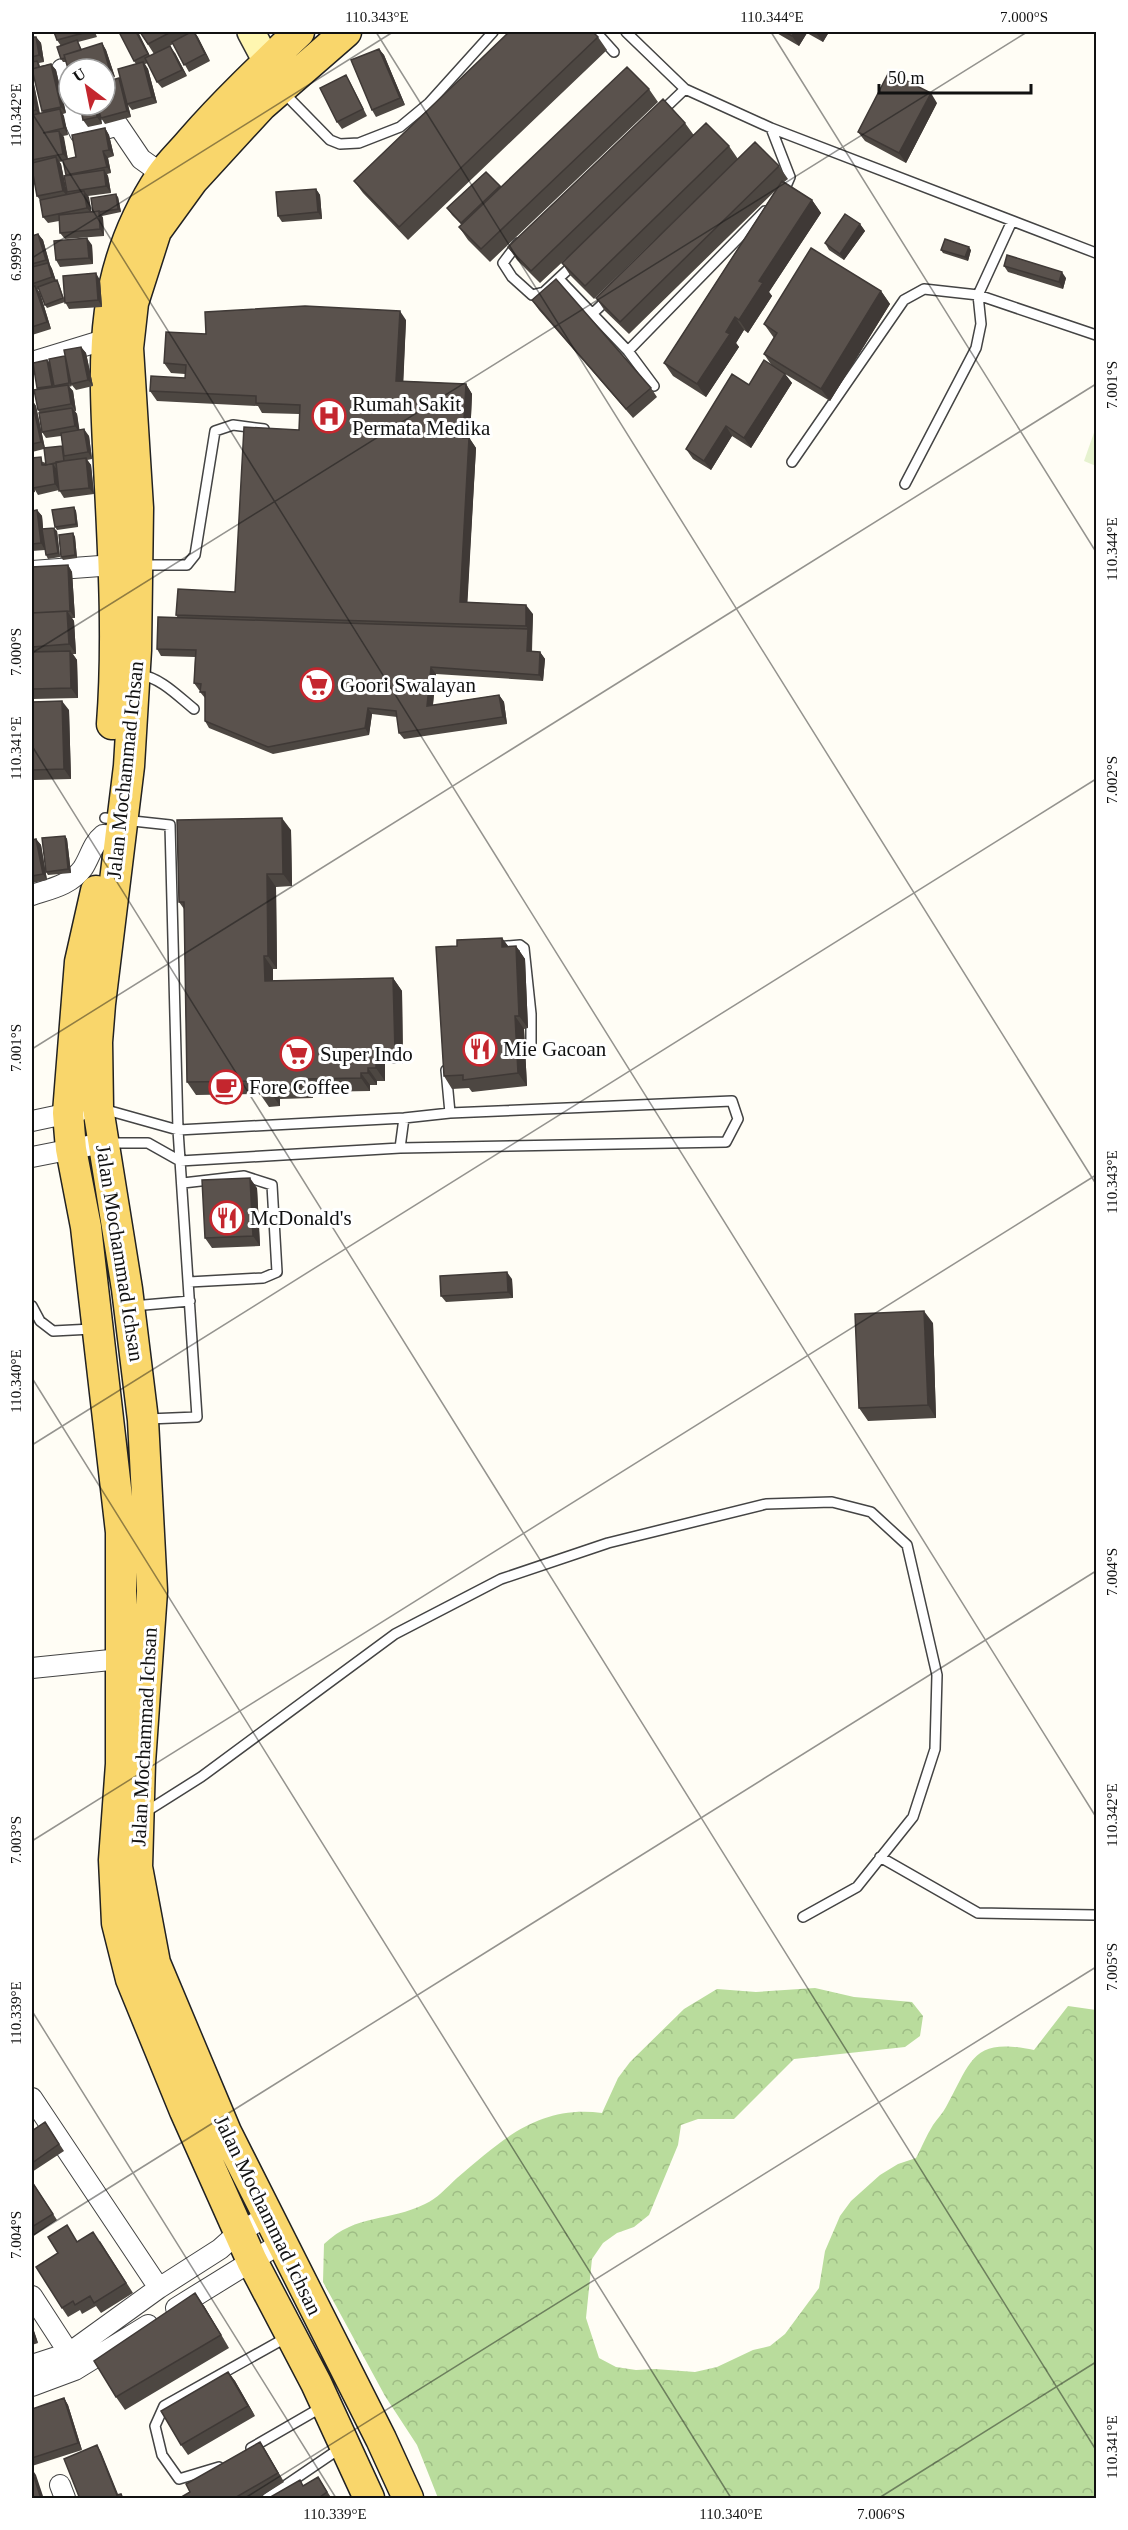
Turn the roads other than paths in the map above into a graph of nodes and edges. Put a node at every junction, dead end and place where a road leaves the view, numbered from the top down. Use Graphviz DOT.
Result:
graph roads {
  1 [pos="251,32"];
  2 [pos="299,32"];
  3 [pos="346,32"];
  4 [pos="493,32"];
  5 [pos="596,32"];
  6 [pos="626,32"];
  7 [pos="615,52"];
  8 [pos="267,62"];
  9 [pos="280,89"];
  10 [pos="685,89"];
  11 [pos="73,117"];
  12 [pos="652,120"];
  13 [pos="771,128"];
  14 [pos="162,174"];
  15 [pos="1012,220"];
  16 [pos="526,235"];
  17 [pos="1096,253"];
  18 [pos="584,254"];
  19 [pos="559,279"];
  20 [pos="618,290"];
  21 [pos="978,295"];
  22 [pos="593,313"];
  23 [pos="1096,335"];
  24 [pos="106,339"];
  25 [pos="628,351"];
  26 [pos="32,362"];
  27 [pos="654,386"];
  28 [pos="270,430"];
  29 [pos="792,462"];
  30 [pos="905,484"];
  31 [pos="125,565"];
  32 [pos="32,572"];
  33 [pos="124,674"];
  34 [pos="194,709"];
  35 [pos="113,827"];
  36 [pos="32,895"];
  37 [pos="488,948"];
  38 [pos="531,1043"];
  39 [pos="446,1058"];
  40 [pos="98,1108"];
  41 [pos="68,1113"];
  42 [pos="450,1113"];
  43 [pos="404,1118"];
  44 [pos="32,1120"];
  45 [pos="178,1130"];
  46 [pos="103,1143"];
  47 [pos="400,1148"];
  48 [pos="71,1149"];
  49 [pos="32,1157"];
  50 [pos="180,1161"];
  51 [pos="183,1183"];
  52 [pos="189,1282"];
  53 [pos="190,1301"];
  54 [pos="32,1306"];
  55 [pos="130,1306"];
  56 [pos="98,1329"];
  57 [pos="143,1420"];
  58 [pos="152,1591"];
  59 [pos="121,1594"];
  60 [pos="120,1659"];
  61 [pos="32,1668"];
  62 [pos="140,1815"];
  63 [pos="880,1857"];
  64 [pos="1096,1915"];
  65 [pos="803,1917"];
  66 [pos="32,2098"];
  67 [pos="268,2216"];
  68 [pos="239,2232"];
  69 [pos="281,2243"];
  70 [pos="252,2261"];
  71 [pos="159,2288"];
  72 [pos="32,2296"];
  73 [pos="291,2335"];
  74 [pos="69,2353"];
  75 [pos="32,2365"];
  76 [pos="32,2386"];
  77 [pos="326,2405"];
  78 [pos="345,2445"];
  79 [pos="244,2452"];
  80 [pos="224,2464"];
  81 [pos="267,2499"];
  82 [pos="369,2499"];
  83 [pos="408,2499"];
  1 -- 8 [label="street"];
  2 -- 8 [label="main road, Jalan Mochammad Ichsan"];
  3 -- 9 [label="main road, Jalan Mochammad Ichsan"];
  4 -- 9 [label="lane"];
  5 -- 7 [label="lane"];
  6 -- 10 [label="lane"];
  8 -- 14 [label="main road, Jalan Mochammad Ichsan"];
  9 -- 31 [label="main road, Jalan Mochammad Ichsan"];
  10 -- 12 [label="lane"];
  10 -- 13 [label="lane"];
  11 -- 14 [label="street"];
  13 -- 15 [label="lane"];
  13 -- 25 [label="lane"];
  14 -- 24 [label="main road, Jalan Mochammad Ichsan"];
  15 -- 17 [label="lane"];
  15 -- 21 [label="lane"];
  16 -- 19 [label="lane"];
  18 -- 19 [label="lane"];
  19 -- 22 [label="lane"];
  20 -- 22 [label="lane"];
  21 -- 23 [label="lane"];
  21 -- 29 [label="lane"];
  21 -- 30 [label="lane"];
  22 -- 25 [label="lane"];
  24 -- 26 [label="street"];
  24 -- 31 [label="main road, Jalan Mochammad Ichsan"];
  25 -- 27 [label="lane"];
  28 -- 31 [label="lane"];
  31 -- 32 [label="street"];
  31 -- 33 [label="main road, Jalan Mochammad Ichsan"];
  33 -- 34 [label="lane"];
  33 -- 35 [label="main road, Jalan Mochammad Ichsan"];
  35 -- 36 [label="street"];
  35 -- 40 [label="main road, Jalan Mochammad Ichsan"];
  35 -- 41 [label="main road, Jalan Mochammad Ichsan"];
  35 -- 45 [label="lane"];
  37 -- 38 [label="lane"];
  39 -- 42 [label="lane"];
  40 -- 41 [label="street"];
  40 -- 45 [label="lane"];
  40 -- 46 [label="main road, Jalan Mochammad Ichsan"];
  41 -- 44 [label="street"];
  41 -- 48 [label="main road, Jalan Mochammad Ichsan"];
  42 -- 43 [label="lane"];
  42 -- 47 [label="lane"];
  43 -- 45 [label="lane"];
  43 -- 47 [label="lane"];
  45 -- 50 [label="lane"];
  46 -- 48 [label="street"];
  46 -- 50 [label="lane"];
  46 -- 55 [label="main road, Jalan Mochammad Ichsan"];
  47 -- 50 [label="lane"];
  48 -- 49 [label="street"];
  48 -- 56 [label="main road, Jalan Mochammad Ichsan"];
  50 -- 51 [label="lane"];
  51 -- 52 [label="lane"];
  51 -- 52 [label="lane"];
  52 -- 53 [label="lane"];
  53 -- 55 [label="lane"];
  53 -- 57 [label="lane"];
  54 -- 56 [label="lane"];
  55 -- 57 [label="main road, Jalan Mochammad Ichsan"];
  56 -- 59 [label="main road, Jalan Mochammad Ichsan"];
  57 -- 58 [label="main road, Jalan Mochammad Ichsan"];
  58 -- 59 [label="main road"];
  58 -- 62 [label="main road, Jalan Mochammad Ichsan"];
  59 -- 60 [label="main road, Jalan Mochammad Ichsan"];
  60 -- 61 [label="street"];
  60 -- 68 [label="main road, Jalan Mochammad Ichsan"];
  62 -- 63 [label="lane"];
  62 -- 67 [label="main road, Jalan Mochammad Ichsan"];
  63 -- 64 [label="lane"];
  63 -- 65 [label="lane"];
  66 -- 71 [label="street"];
  67 -- 68 [label="street"];
  67 -- 69 [label="main road, Jalan Mochammad Ichsan"];
  68 -- 70 [label="main road, Jalan Mochammad Ichsan"];
  68 -- 71 [label="street"];
  69 -- 70 [label="street"];
  69 -- 83 [label="main road, Jalan Mochammad Ichsan"];
  70 -- 73 [label="main road, Jalan Mochammad Ichsan"];
  70 -- 76 [label="street"];
  71 -- 74 [label="street"];
  72 -- 74 [label="street"];
  73 -- 77 [label="main road, Jalan Mochammad Ichsan"];
  73 -- 80 [label="lane"];
  74 -- 75 [label="street"];
  77 -- 78 [label="main road, Jalan Mochammad Ichsan"];
  77 -- 79 [label="lane"];
  78 -- 81 [label="lane"];
  78 -- 82 [label="main road, Jalan Mochammad Ichsan"];
}
